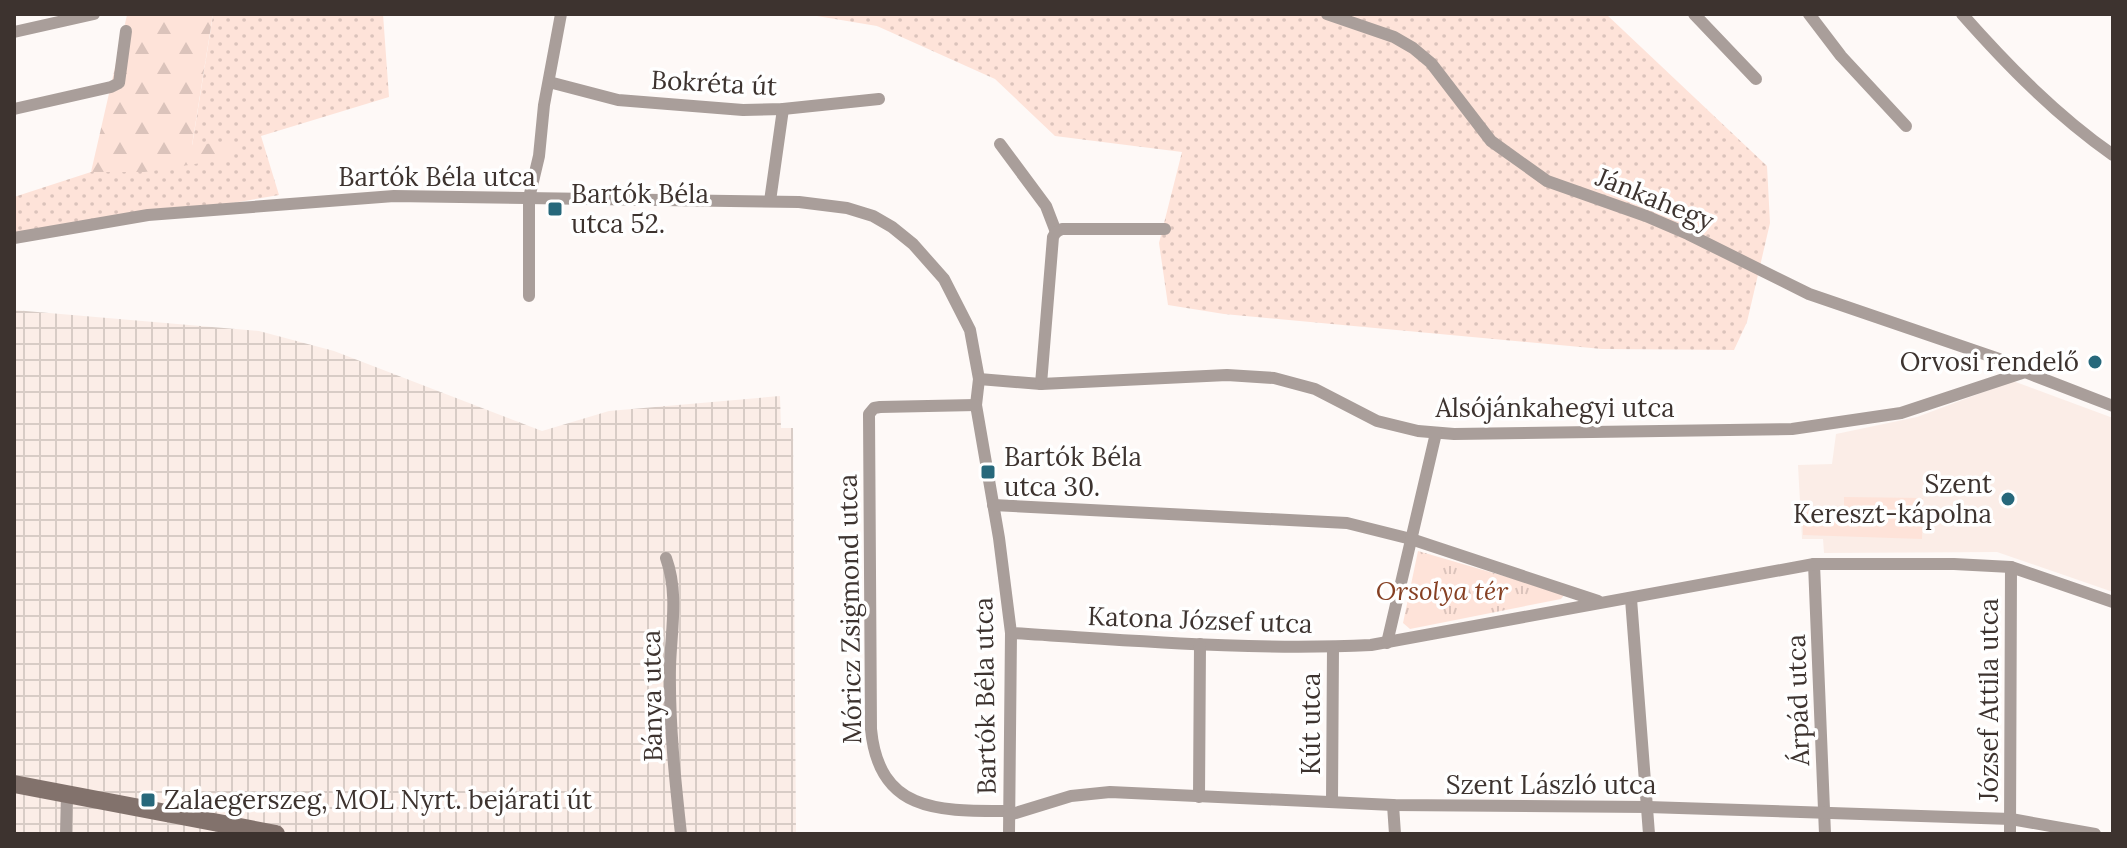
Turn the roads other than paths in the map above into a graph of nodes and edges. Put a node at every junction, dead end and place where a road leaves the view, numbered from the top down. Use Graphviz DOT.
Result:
graph roads {
  1 [pos="94,14"];
  2 [pos="561,14"];
  3 [pos="1327,14"];
  4 [pos="1694,14"];
  5 [pos="1962,14"];
  6 [pos="1816,17"];
  7 [pos="126,31"];
  8 [pos="14,32"];
  9 [pos="1756,79"];
  10 [pos="549,82"];
  11 [pos="879,99"];
  12 [pos="14,109"];
  13 [pos="783,109"];
  14 [pos="1906,126"];
  15 [pos="1000,144"];
  16 [pos="2113,155"];
  17 [pos="529,198"];
  18 [pos="770,201"];
  19 [pos="1165,229"];
  20 [pos="1056,232"];
  21 [pos="14,238"];
  22 [pos="529,296"];
  23 [pos="2025,372"];
  24 [pos="979,379"];
  25 [pos="1041,384"];
  26 [pos="976,405"];
  27 [pos="2113,406"];
  28 [pos="1436,433"];
  29 [pos="993,505"];
  30 [pos="1411,539"];
  31 [pos="666,558"];
  32 [pos="1814,564"];
  33 [pos="2011,567"];
  34 [pos="1631,599"];
  35 [pos="1601,602"];
  36 [pos="2113,602"];
  37 [pos="1011,633"];
  38 [pos="1387,643"];
  39 [pos="1200,644"];
  40 [pos="1333,647"];
  41 [pos="14,784"];
  42 [pos="67,794"];
  43 [pos="1199,797"];
  44 [pos="1332,801"];
  45 [pos="1393,805"];
  46 [pos="1648,807"];
  47 [pos="1009,813"];
  48 [pos="1824,815"];
  49 [pos="2011,819"];
  50 [pos="66,834"];
  51 [pos="276,834"];
  52 [pos="681,834"];
  53 [pos="1009,834"];
  54 [pos="1395,834"];
  55 [pos="1649,834"];
  56 [pos="1825,834"];
  57 [pos="2010,834"];
  58 [pos="2095,834"];
  1 -- 8 [label="street"];
  2 -- 10 [label="street"];
  3 -- 23 [label="street, Jánkahegy"];
  4 -- 9 [label="street"];
  5 -- 16 [label="street"];
  6 -- 14 [label="street"];
  7 -- 12 [label="street"];
  10 -- 13 [label="street, Bokréta út"];
  10 -- 17 [label="street"];
  11 -- 13 [label="street, Bokréta út"];
  13 -- 18 [label="street"];
  15 -- 20 [label="street"];
  17 -- 18 [label="street, Bartók Béla utca"];
  17 -- 21 [label="street, Bartók Béla utca"];
  17 -- 22 [label="street"];
  18 -- 24 [label="street, Bartók Béla utca"];
  19 -- 20 [label="street"];
  20 -- 25 [label="street"];
  23 -- 27 [label="street, Jánkahegy"];
  23 -- 28 [label="street, Alsójánkahegyi utca"];
  24 -- 25 [label="street, Alsójánkahegyi utca"];
  24 -- 26 [label="street, Bartók Béla utca"];
  25 -- 28 [label="street, Alsójánkahegyi utca"];
  26 -- 29 [label="street, Bartók Béla utca"];
  26 -- 47 [label="street, Móricz Zsigmond utca"];
  28 -- 30 [label="street"];
  29 -- 30 [label="street"];
  29 -- 37 [label="street, Bartók Béla utca"];
  30 -- 35 [label="street"];
  30 -- 38 [label="street"];
  31 -- 52 [label="street, Bánya utca"];
  32 -- 33 [label="street"];
  32 -- 34 [label="street"];
  32 -- 48 [label="street, Árpád utca"];
  33 -- 36 [label="street"];
  33 -- 49 [label="street, József Attila utca"];
  34 -- 35 [label="street"];
  34 -- 46 [label="street"];
  35 -- 38 [label="street"];
  37 -- 39 [label="street, Katona József utca"];
  37 -- 47 [label="street, Bartók Béla utca"];
  38 -- 40 [label="street, Katona József utca"];
  39 -- 40 [label="street, Katona József utca"];
  39 -- 43 [label="street"];
  40 -- 44 [label="street, Kút utca"];
  41 -- 42 [label="main road"];
  42 -- 50 [label="street"];
  42 -- 51 [label="main road"];
  43 -- 44 [label="street, Szent László utca"];
  43 -- 47 [label="street, Szent László utca"];
  44 -- 45 [label="street, Szent László utca"];
  45 -- 46 [label="street, Szent László utca"];
  45 -- 54 [label="street"];
  46 -- 48 [label="street, Szent László utca"];
  46 -- 55 [label="street"];
  47 -- 53 [label="street, Bartók Béla utca"];
  48 -- 49 [label="street, Szent László utca"];
  48 -- 56 [label="street, Árpád utca"];
  49 -- 57 [label="street, József Attila utca"];
  49 -- 58 [label="street, Szent László utca"];
}
